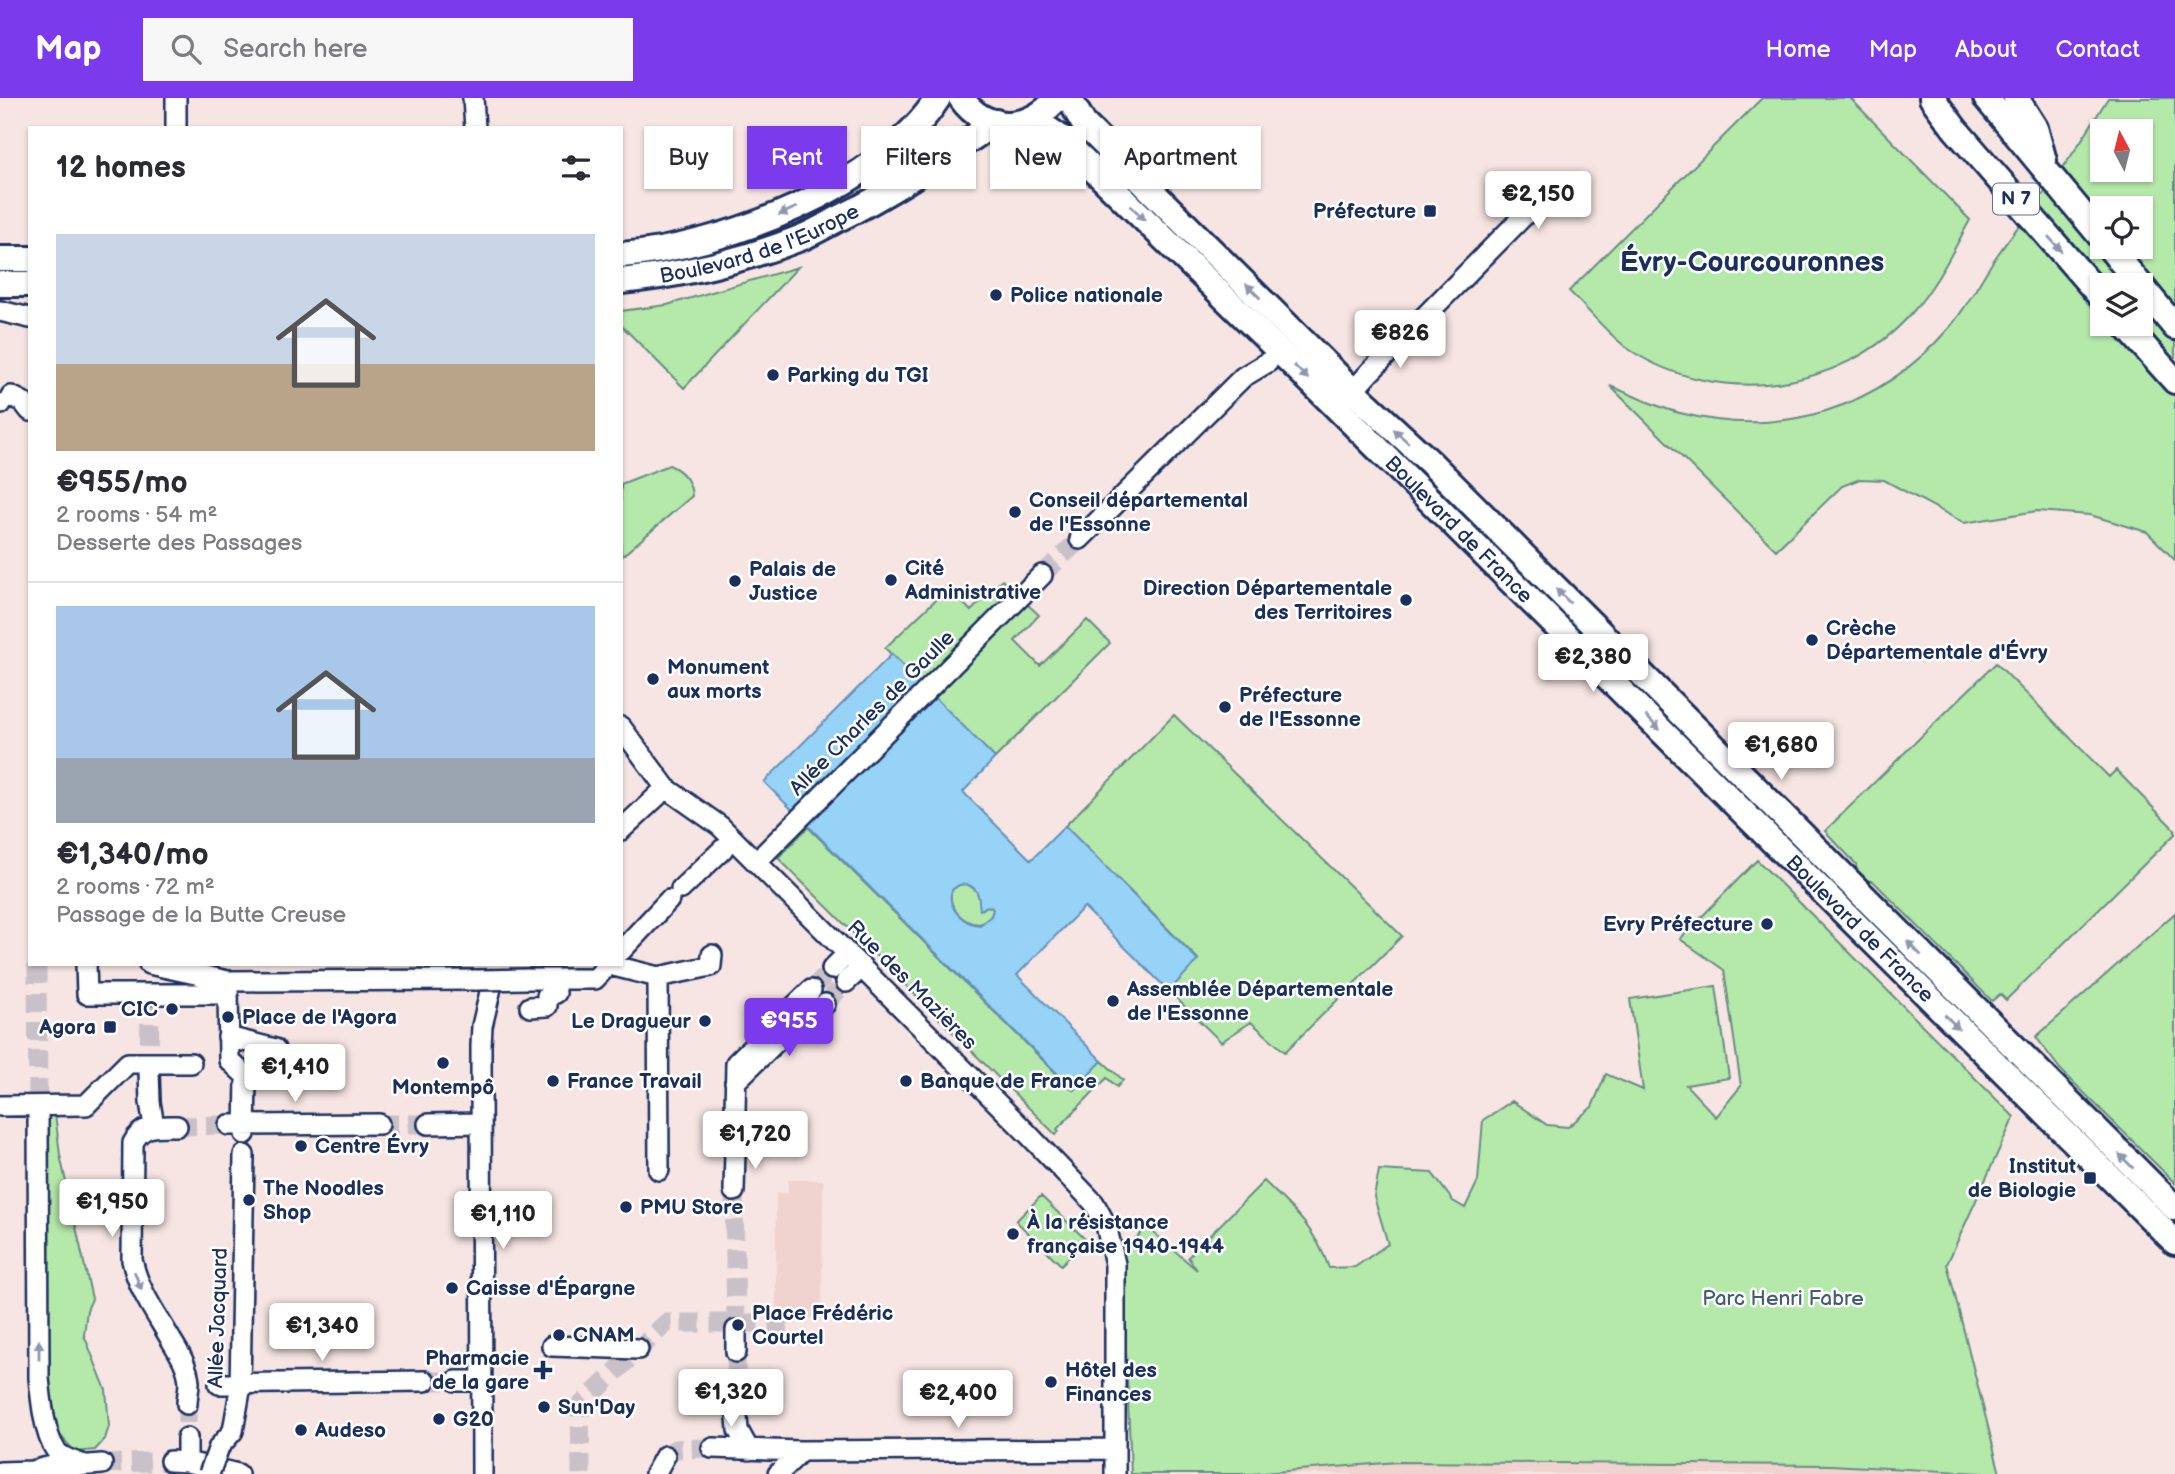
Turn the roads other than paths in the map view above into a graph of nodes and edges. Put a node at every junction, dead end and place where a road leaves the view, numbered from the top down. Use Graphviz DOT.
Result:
graph roads {
  1 [pos="176,98"];
  2 [pos="473,98"];
  3 [pos="938,98"];
  4 [pos="961,98"];
  5 [pos="1057,98"];
  6 [pos="1069,98"];
  7 [pos="1914,98"];
  8 [pos="1932,98"];
  9 [pos="1986,98"];
  10 [pos="2016,98"];
  11 [pos="1033,119"];
  12 [pos="996,122"];
  13 [pos="176,126"];
  14 [pos="475,126"];
  15 [pos="1955,129"];
  16 [pos="2047,172"];
  17 [pos="1557,182"];
  18 [pos="2090,224"];
  19 [pos="623,255"];
  20 [pos="0,258"];
  21 [pos="28,259"];
  22 [pos="2119,259"];
  23 [pos="623,281"];
  24 [pos="2090,284"];
  25 [pos="0,285"];
  26 [pos="28,285"];
  27 [pos="0,311"];
  28 [pos="28,318"];
  29 [pos="2175,327"];
  30 [pos="2135,336"];
  31 [pos="1269,362"];
  32 [pos="2175,381"];
  33 [pos="1345,400"];
  34 [pos="4,401"];
  35 [pos="28,408"];
  36 [pos="1080,539"];
  37 [pos="1042,575"];
  38 [pos="623,730"];
  39 [pos="666,788"];
  40 [pos="623,828"];
  41 [pos="723,849"];
  42 [pos="765,853"];
  43 [pos="623,949"];
  44 [pos="848,953"];
  45 [pos="712,955"];
  46 [pos="623,965"];
  47 [pos="86,966"];
  48 [pos="150,966"];
  49 [pos="158,966"];
  50 [pos="607,966"];
  51 [pos="862,967"];
  52 [pos="425,972"];
  53 [pos="658,977"];
  54 [pos="226,982"];
  55 [pos="481,984"];
  56 [pos="556,993"];
  57 [pos="818,997"];
  58 [pos="150,999"];
  59 [pos="530,1007"];
  60 [pos="229,1037"];
  61 [pos="275,1049"];
  62 [pos="191,1063"];
  63 [pos="149,1072"];
  64 [pos="0,1106"];
  65 [pos="37,1111"];
  66 [pos="735,1111"];
  67 [pos="481,1123"];
  68 [pos="379,1124"];
  69 [pos="429,1124"];
  70 [pos="154,1126"];
  71 [pos="177,1126"];
  72 [pos="735,1151"];
  73 [pos="244,1155"];
  74 [pos="659,1170"];
  75 [pos="734,1191"];
  76 [pos="2175,1209"];
  77 [pos="2175,1242"];
  78 [pos="736,1331"];
  79 [pos="552,1346"];
  80 [pos="638,1349"];
  81 [pos="736,1352"];
  82 [pos="425,1381"];
  83 [pos="456,1381"];
  84 [pos="482,1381"];
  85 [pos="205,1384"];
  86 [pos="187,1404"];
  87 [pos="737,1417"];
  88 [pos="44,1418"];
  89 [pos="187,1438"];
  90 [pos="712,1448"];
  91 [pos="1115,1449"];
  92 [pos="756,1450"];
  93 [pos="801,1451"];
  94 [pos="664,1456"];
  95 [pos="64,1469"];
  96 [pos="0,1472"];
  97 [pos="209,1474"];
  98 [pos="238,1474"];
  99 [pos="482,1474"];
  100 [pos="655,1474"];
  101 [pos="778,1474"];
  102 [pos="1115,1474"];
  1 -- 13 [label="street"];
  2 -- 14 [label="street"];
  3 -- 19 [label="main road, Boulevard de l'Europe, one-way"];
  4 -- 12 [label="main road"];
  5 -- 11 [label="main road"];
  33 -- 6 [label="main road, Boulevard de France, one-way"];
  7 -- 15 [label="main road"];
  8 -- 15 [label="main road, N 7"];
  9 -- 16 [label="main road, N 7"];
  10 -- 16 [label="main road"];
  11 -- 12 [label="main road"];
  11 -- 33 [label="main road, Boulevard de France, one-way"];
  12 -- 23 [label="main road, Boulevard de l'Europe"];
  15 -- 24 [label="main road, N 7, one-way"];
  16 -- 18 [label="main road, N 7"];
  17 -- 33 [label="street"];
  20 -- 21 [label="main road"];
  22 -- 29 [label="main road"];
  25 -- 26 [label="main road"];
  27 -- 28 [label="street"];
  30 -- 32 [label="main road"];
  31 -- 36 [label="street"];
  76 -- 33 [label="main road, Boulevard de France, one-way"];
  33 -- 77 [label="main road, Boulevard de France, one-way"];
  34 -- 35 [label="street"];
  37 -- 42 [label="street, Allée Charles de Gaulle"];
  38 -- 39 [label="street, Rue des Mazières"];
  39 -- 40 [label="street"];
  39 -- 44 [label="street, Rue des Mazières"];
  41 -- 43 [label="street"];
  44 -- 51 [label="street, Rue des Mazières"];
  44 -- 51 [label="street"];
  45 -- 53 [label="street"];
  46 -- 53 [label="street"];
  47 -- 58 [label="street"];
  48 -- 58 [label="street"];
  49 -- 54 [label="street"];
  50 -- 55 [label="street, bridge"];
  51 -- 91 [label="street, Rue des Mazières"];
  52 -- 54 [label="street"];
  52 -- 55 [label="street"];
  53 -- 74 [label="street"];
  54 -- 58 [label="street"];
  54 -- 60 [label="street"];
  55 -- 67 [label="street"];
  56 -- 59 [label="street"];
  57 -- 66 [label="street"];
  60 -- 61 [label="street"];
  60 -- 68 [label="street"];
  62 -- 64 [label="street"];
  63 -- 70 [label="street"];
  88 -- 65 [label="street, one-way"];
  67 -- 69 [label="street"];
  67 -- 84 [label="street"];
  70 -- 71 [label="street"];
  70 -- 85 [label="street, one-way"];
  72 -- 75 [label="street"];
  73 -- 97 [label="street, Allée Jacquard, bridge"];
  78 -- 81 [label="street"];
  79 -- 80 [label="street"];
  82 -- 85 [label="street"];
  83 -- 84 [label="street"];
  84 -- 99 [label="street"];
  85 -- 86 [label="street"];
  87 -- 92 [label="street"];
  88 -- 95 [label="street"];
  88 -- 95 [label="street"];
  89 -- 98 [label="street"];
  90 -- 92 [label="street"];
  91 -- 93 [label="street"];
  91 -- 102 [label="street, Rue des Mazières"];
  92 -- 93 [label="street"];
  92 -- 101 [label="street"];
  93 -- 101 [label="street"];
  94 -- 100 [label="street"];
  95 -- 96 [label="street"];
}
